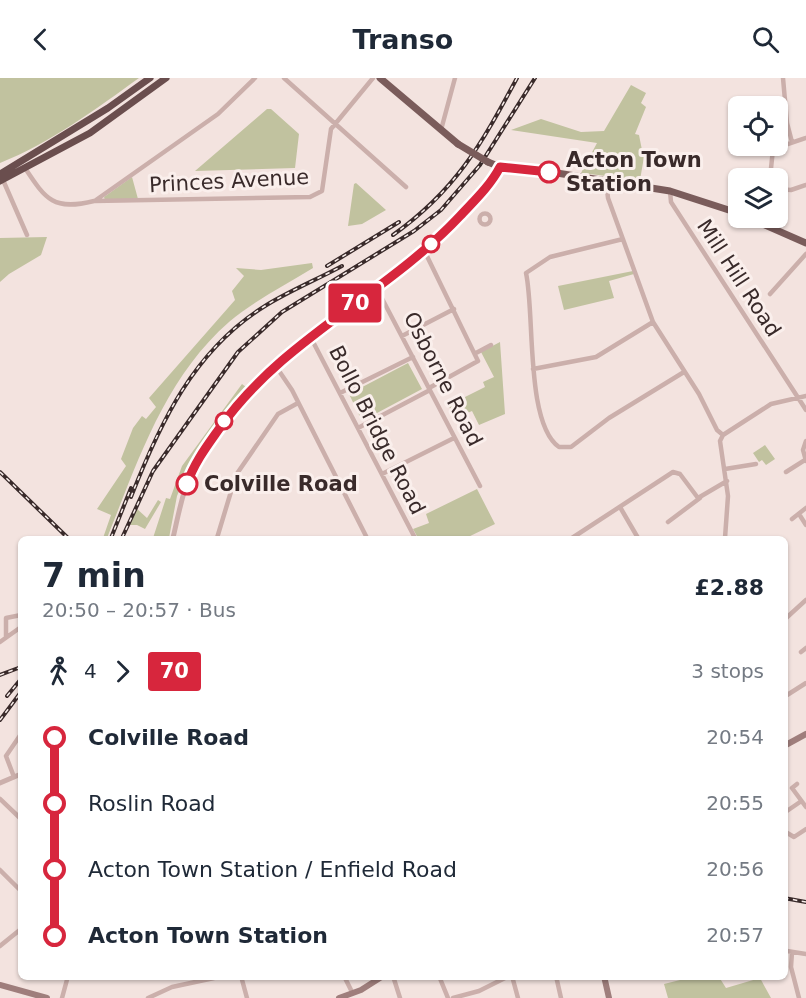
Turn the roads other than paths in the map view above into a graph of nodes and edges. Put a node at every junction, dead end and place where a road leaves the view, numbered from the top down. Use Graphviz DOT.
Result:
graph roads {
  1 [pos="150,78"];
  2 [pos="166,78"];
  3 [pos="255,78"];
  4 [pos="284,78"];
  5 [pos="373,78"];
  6 [pos="380,78"];
  7 [pos="455,78"];
  8 [pos="783,78"];
  9 [pos="334,123"];
  10 [pos="441,130"];
  11 [pos="806,138"];
  12 [pos="792,142"];
  13 [pos="500,167"];
  14 [pos="25,168"];
  15 [pos="771,168"];
  16 [pos="1,178"];
  17 [pos="606,182"];
  18 [pos="806,185"];
  19 [pos="406,187"];
  20 [pos="788,190"];
  21 [pos="670,191"];
  22 [pos="94,201"];
  23 [pos="470,205"];
  24 [pos="728,210"];
  25 [pos="480,215"];
  26 [pos="772,228"];
  27 [pos="27,235"];
  28 [pos="623,239"];
  29 [pos="806,243"];
  30 [pos="424,250"];
  31 [pos="806,254"];
  32 [pos="376,287"];
  33 [pos="770,294"];
  34 [pos="454,309"];
  35 [pos="653,322"];
  36 [pos="310,336"];
  37 [pos="402,336"];
  38 [pos="491,345"];
  39 [pos="476,353"];
  40 [pos="413,357"];
  41 [pos="275,365"];
  42 [pos="533,369"];
  43 [pos="684,372"];
  44 [pos="430,389"];
  45 [pos="340,393"];
  46 [pos="806,396"];
  47 [pos="796,397"];
  48 [pos="298,403"];
  49 [pos="806,410"];
  50 [pos="358,428"];
  51 [pos="721,434"];
  52 [pos="454,438"];
  53 [pos="806,441"];
  54 [pos="806,461"];
  55 [pos="756,464"];
  56 [pos="725,470"];
  57 [pos="786,472"];
  58 [pos="382,474"];
  59 [pos="727,482"];
  60 [pos="480,486"];
  61 [pos="700,498"];
  62 [pos="620,507"];
  63 [pos="806,508"];
  64 [pos="799,514"];
  65 [pos="792,519"];
  66 [pos="668,522"];
  67 [pos="806,525"];
  68 [pos="174,536"];
  69 [pos="218,536"];
  70 [pos="366,536"];
  71 [pos="414,536"];
  72 [pos="575,536"];
  73 [pos="637,536"];
  74 [pos="725,536"];
  75 [pos="806,600"];
  76 [pos="18,616"];
  77 [pos="788,616"];
  78 [pos="18,629"];
  79 [pos="6,636"];
  80 [pos="0,642"];
  81 [pos="806,648"];
  82 [pos="801,652"];
  83 [pos="806,683"];
  84 [pos="788,694"];
  85 [pos="806,734"];
  86 [pos="18,738"];
  87 [pos="788,744"];
  88 [pos="18,775"];
  89 [pos="14,777"];
  90 [pos="0,783"];
  91 [pos="797,784"];
  92 [pos="0,799"];
  93 [pos="800,802"];
  94 [pos="806,807"];
  95 [pos="788,810"];
  96 [pos="18,816"];
  97 [pos="806,829"];
  98 [pos="788,834"];
  99 [pos="0,870"];
  100 [pos="18,888"];
  101 [pos="18,931"];
  102 [pos="0,946"];
  103 [pos="806,954"];
  104 [pos="67,980"];
  105 [pos="205,980"];
  106 [pos="243,980"];
  107 [pos="346,980"];
  108 [pos="376,980"];
  109 [pos="394,980"];
  110 [pos="441,980"];
  111 [pos="502,980"];
  112 [pos="511,980"];
  113 [pos="557,980"];
  114 [pos="605,980"];
  115 [pos="0,985"];
  116 [pos="352,993"];
  117 [pos="247,996"];
  118 [pos="47,998"];
  119 [pos="62,998"];
  120 [pos="148,998"];
  121 [pos="238,998"];
  122 [pos="339,998"];
  123 [pos="400,998"];
  124 [pos="448,998"];
  125 [pos="453,998"];
  126 [pos="518,998"];
  127 [pos="561,998"];
  128 [pos="609,998"];
  129 [pos="799,998"];
  1 -- 16 [label="highway"];
  2 -- 14 [label="highway"];
  3 -- 22 [label="street"];
  4 -- 9 [label="street"];
  5 -- 9 [label="street, Princes Avenue"];
  6 -- 10 [label="main road"];
  7 -- 10 [label="street"];
  8 -- 12 [label="street"];
  9 -- 19 [label="street"];
  9 -- 22 [label="street, Princes Avenue"];
  10 -- 13 [label="main road, bridge"];
  11 -- 12 [label="street"];
  12 -- 15 [label="street"];
  13 -- 17 [label="main road"];
  13 -- 23 [label="street"];
  14 -- 16 [label="highway"];
  14 -- 22 [label="street, Princes Avenue"];
  16 -- 27 [label="street"];
  17 -- 21 [label="main road"];
  17 -- 28 [label="street"];
  18 -- 20 [label="street"];
  21 -- 24 [label="main road"];
  21 -- 47 [label="street, Mill Hill Road"];
  23 -- 25 [label="street"];
  23 -- 30 [label="street"];
  26 -- 29 [label="main road"];
  28 -- 35 [label="street"];
  28 -- 42 [label="street"];
  30 -- 32 [label="street"];
  30 -- 34 [label="street"];
  31 -- 33 [label="street"];
  32 -- 36 [label="street"];
  32 -- 37 [label="street, Osborne Road"];
  34 -- 37 [label="street"];
  34 -- 39 [label="street"];
  35 -- 42 [label="street"];
  35 -- 43 [label="street"];
  36 -- 41 [label="street"];
  36 -- 45 [label="street, Bollo Bridge Road"];
  37 -- 40 [label="street, Osborne Road"];
  38 -- 39 [label="street"];
  39 -- 44 [label="street"];
  40 -- 44 [label="street, Osborne Road"];
  40 -- 45 [label="street"];
  41 -- 48 [label="street"];
  41 -- 68 [label="street"];
  42 -- 43 [label="street"];
  43 -- 51 [label="street"];
  44 -- 50 [label="street"];
  44 -- 52 [label="street, Osborne Road"];
  45 -- 50 [label="street, Bollo Bridge Road"];
  46 -- 47 [label="street"];
  47 -- 49 [label="street, Mill Hill Road"];
  47 -- 51 [label="street"];
  48 -- 69 [label="street"];
  48 -- 70 [label="street"];
  50 -- 58 [label="street, Bollo Bridge Road"];
  51 -- 56 [label="street"];
  52 -- 58 [label="street"];
  52 -- 60 [label="street, Osborne Road"];
  53 -- 54 [label="street"];
  54 -- 57 [label="street"];
  55 -- 56 [label="street"];
  56 -- 59 [label="street"];
  58 -- 71 [label="street, Bollo Bridge Road"];
  59 -- 61 [label="street"];
  59 -- 74 [label="street"];
  61 -- 62 [label="street"];
  61 -- 66 [label="street"];
  62 -- 72 [label="street"];
  62 -- 73 [label="street"];
  63 -- 64 [label="street"];
  64 -- 65 [label="street"];
  64 -- 67 [label="street"];
  75 -- 77 [label="street"];
  76 -- 79 [label="street"];
  78 -- 79 [label="street"];
  79 -- 80 [label="street"];
  81 -- 82 [label="street"];
  83 -- 84 [label="street"];
  85 -- 87 [label="main road"];
  86 -- 89 [label="street"];
  88 -- 89 [label="street"];
  89 -- 90 [label="street"];
  91 -- 93 [label="street"];
  92 -- 96 [label="street"];
  93 -- 94 [label="street"];
  93 -- 95 [label="street"];
  97 -- 98 [label="street"];
  99 -- 100 [label="street"];
  101 -- 102 [label="street"];
  103 -- 129 [label="street"];
  104 -- 119 [label="street"];
  105 -- 120 [label="street"];
  106 -- 117 [label="street"];
  107 -- 116 [label="street"];
  108 -- 116 [label="main road"];
  109 -- 123 [label="street"];
  110 -- 124 [label="street"];
  111 -- 125 [label="street"];
  112 -- 126 [label="street"];
  113 -- 127 [label="street"];
  114 -- 128 [label="main road"];
  115 -- 118 [label="main road"];
  116 -- 122 [label="main road"];
  117 -- 121 [label="street"];
}
